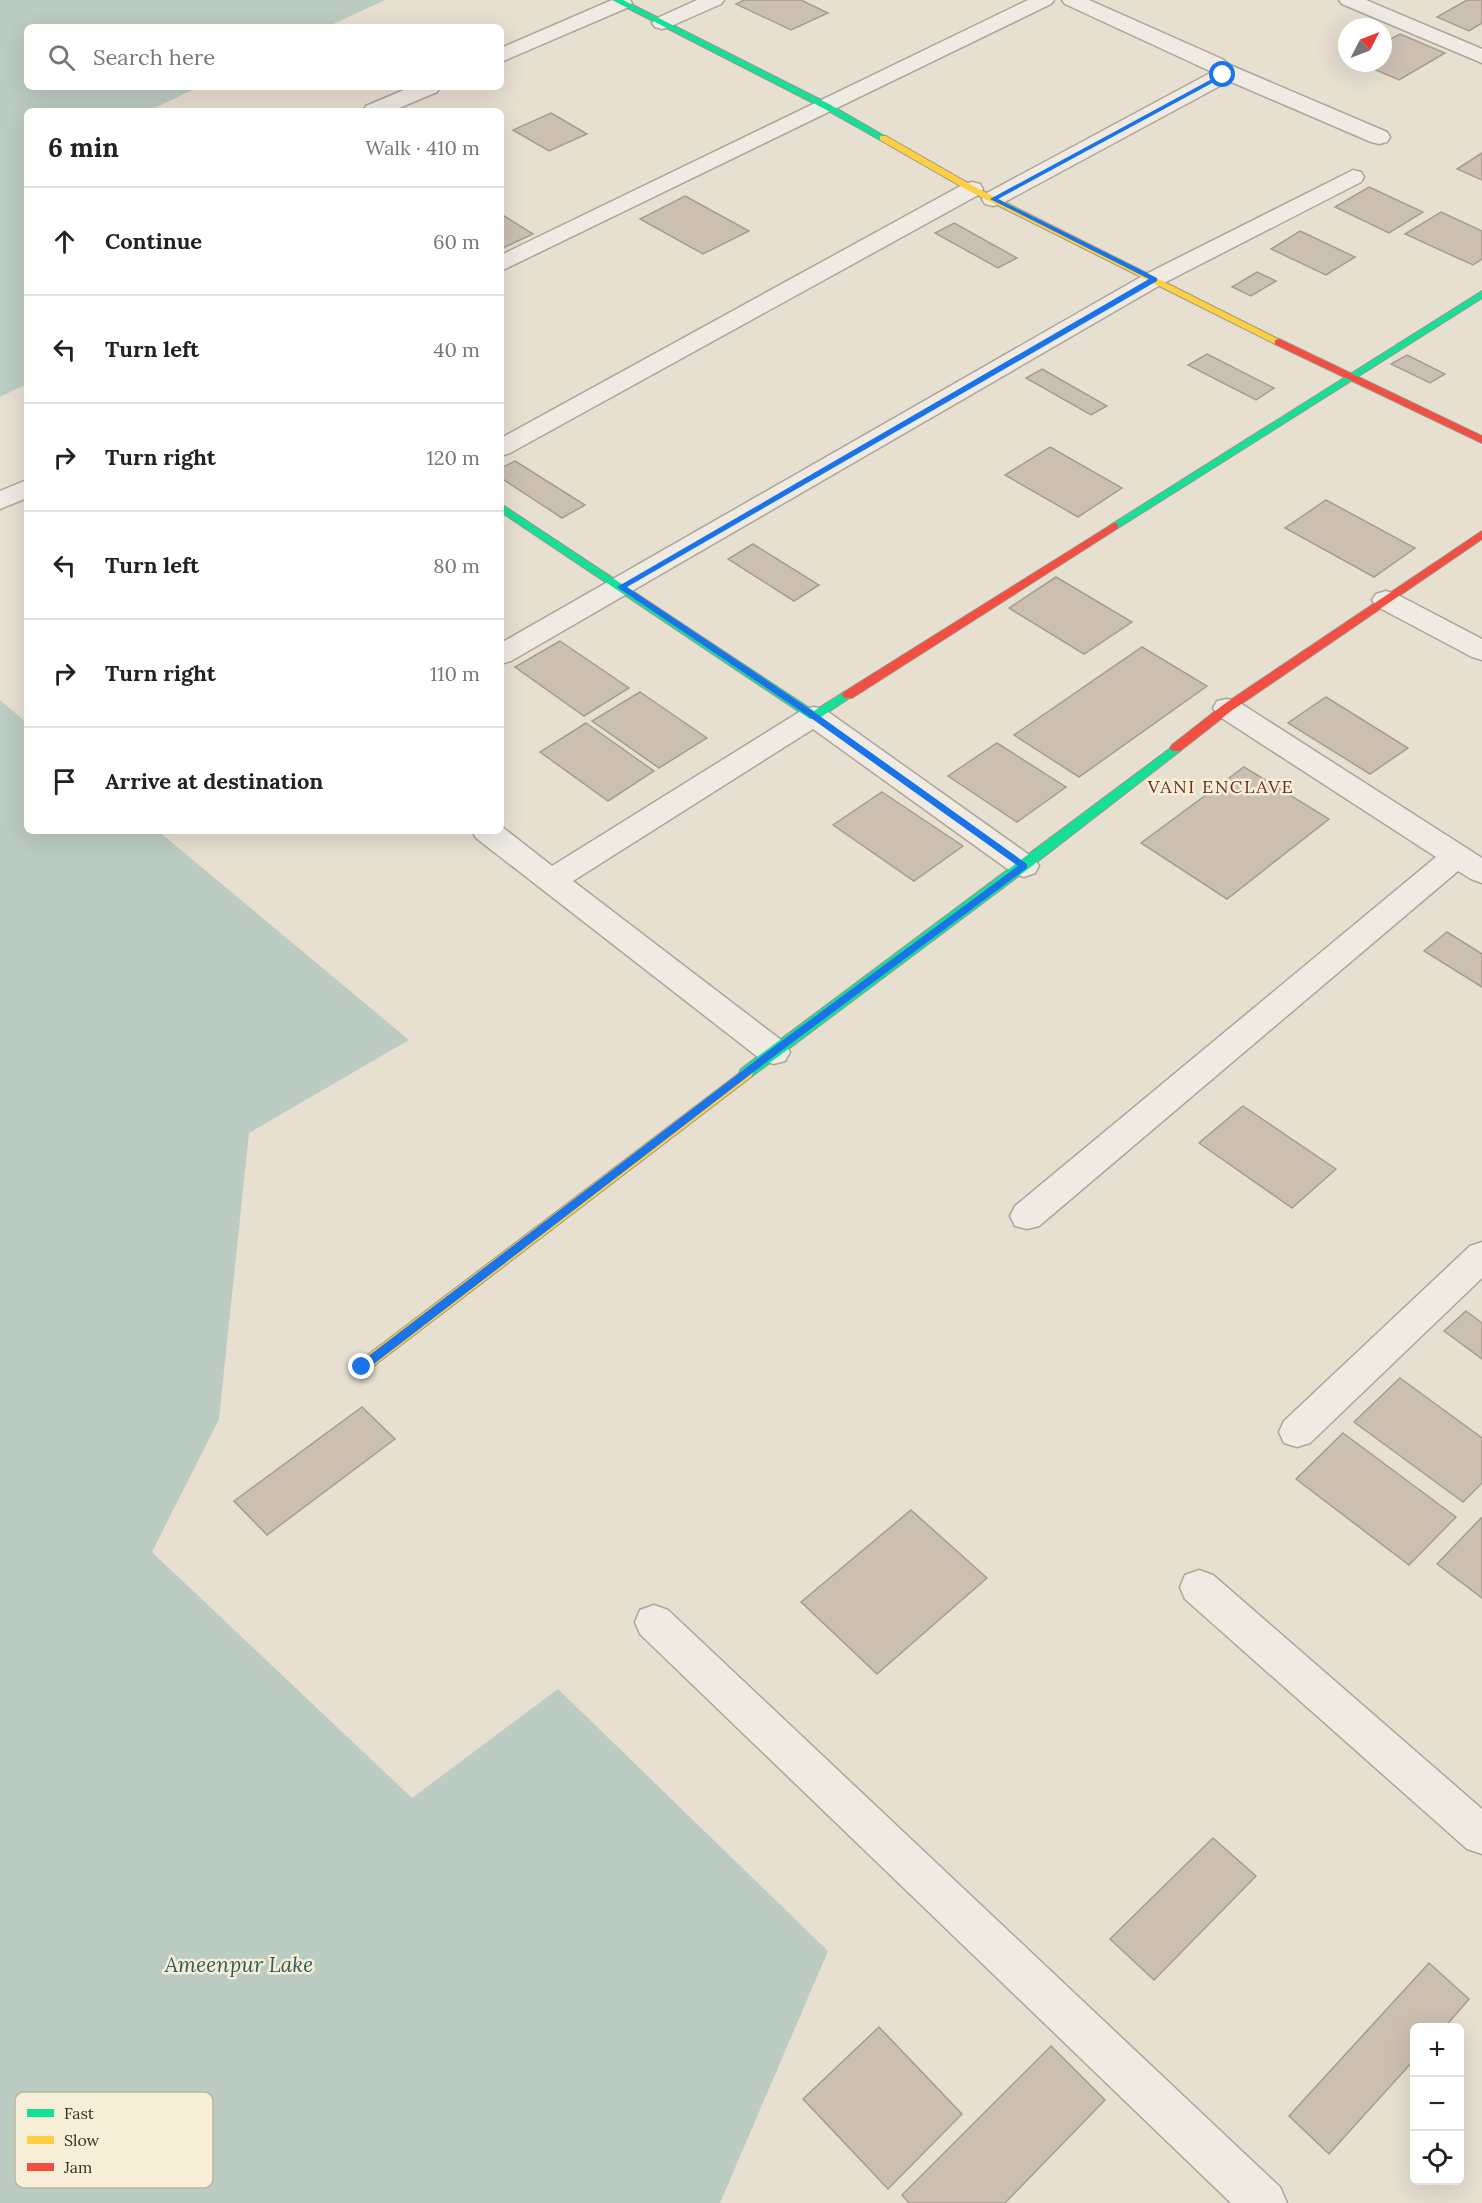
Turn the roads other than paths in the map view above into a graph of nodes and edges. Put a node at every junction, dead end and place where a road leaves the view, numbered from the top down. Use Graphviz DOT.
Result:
graph roads {
  1 [pos="714,0"];
  2 [pos="1044,0"];
  3 [pos="1072,0"];
  4 [pos="1349,0"];
  5 [pos="619,1"];
  6 [pos="662,23"];
  7 [pos="504,55"];
  8 [pos="1482,57"];
  9 [pos="1222,70"];
  10 [pos="422,90"];
  11 [pos="826,106"];
  12 [pos="381,108"];
  13 [pos="1379,137"];
  14 [pos="1353,177"];
  15 [pos="982,194"];
  16 [pos="504,263"];
  17 [pos="1154,279"];
  18 [pos="1482,294"];
  19 [pos="1352,378"];
  20 [pos="1482,440"];
  21 [pos="504,446"];
  22 [pos="504,509"];
  23 [pos="1482,534"];
  24 [pos="621,587"];
  25 [pos="1386,600"];
  26 [pos="1482,651"];
  27 [pos="504,653"];
  28 [pos="1227,708"];
  29 [pos="814,716"];
  30 [pos="491,834"];
  31 [pos="1469,864"];
  32 [pos="1024,866"];
  33 [pos="552,880"];
  34 [pos="774,1052"];
  35 [pos="1027,1216"];
  36 [pos="1482,1256"];
  37 [pos="362,1367"];
  38 [pos="1297,1432"];
  39 [pos="1199,1587"];
  40 [pos="654,1622"];
  41 [pos="1482,1835"];
  42 [pos="1264,2203"];
  1 -- 6 [label="street"];
  2 -- 11 [label="street"];
  3 -- 9 [label="street"];
  4 -- 8 [label="street"];
  5 -- 6 [label="street"];
  5 -- 7 [label="street"];
  6 -- 11 [label="street"];
  9 -- 13 [label="street"];
  9 -- 15 [label="street"];
  10 -- 12 [label="street"];
  11 -- 15 [label="street"];
  11 -- 16 [label="street"];
  14 -- 17 [label="street"];
  15 -- 17 [label="street"];
  15 -- 21 [label="street"];
  17 -- 19 [label="street"];
  17 -- 24 [label="street"];
  18 -- 19 [label="street"];
  19 -- 20 [label="street"];
  19 -- 29 [label="street"];
  22 -- 24 [label="street"];
  23 -- 25 [label="street"];
  24 -- 27 [label="street"];
  24 -- 29 [label="street"];
  25 -- 26 [label="street"];
  25 -- 28 [label="street"];
  28 -- 31 [label="street"];
  28 -- 32 [label="street"];
  29 -- 32 [label="street"];
  29 -- 33 [label="street"];
  30 -- 33 [label="street"];
  31 -- 35 [label="street"];
  32 -- 34 [label="street"];
  33 -- 34 [label="street"];
  34 -- 37 [label="street"];
  36 -- 38 [label="street"];
  39 -- 41 [label="street"];
  40 -- 42 [label="street"];
}
